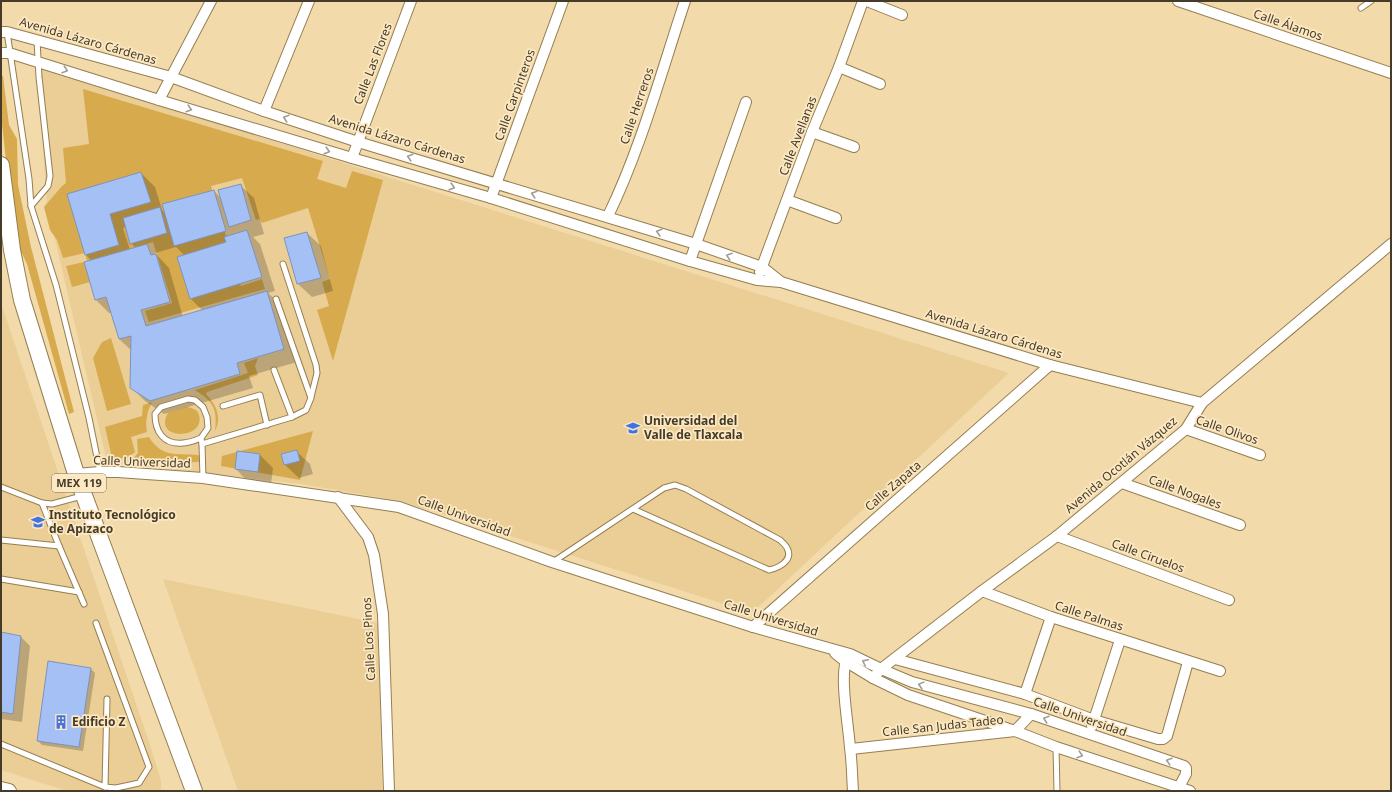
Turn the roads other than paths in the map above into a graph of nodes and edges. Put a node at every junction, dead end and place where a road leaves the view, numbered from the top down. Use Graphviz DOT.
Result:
graph roads {
  1 [pos="211,1"];
  2 [pos="309,1"];
  3 [pos="411,1"];
  4 [pos="563,1"];
  5 [pos="685,1"];
  6 [pos="863,1"];
  7 [pos="867,1"];
  8 [pos="1178,1"];
  9 [pos="1370,1"];
  10 [pos="1361,8"];
  11 [pos="902,15"];
  12 [pos="4,32"];
  13 [pos="37,40"];
  14 [pos="5,53"];
  15 [pos="38,62"];
  16 [pos="839,67"];
  17 [pos="1391,73"];
  18 [pos="171,77"];
  19 [pos="880,84"];
  20 [pos="158,100"];
  21 [pos="746,102"];
  22 [pos="264,111"];
  23 [pos="812,132"];
  24 [pos="358,142"];
  25 [pos="854,148"];
  26 [pos="352,158"];
  27 [pos="1,165"];
  28 [pos="496,183"];
  29 [pos="491,198"];
  30 [pos="787,200"];
  31 [pos="31,206"];
  32 [pos="608,216"];
  33 [pos="836,218"];
  34 [pos="696,244"];
  35 [pos="1391,244"];
  36 [pos="690,261"];
  37 [pos="283,264"];
  38 [pos="762,267"];
  39 [pos="757,280"];
  40 [pos="781,282"];
  41 [pos="276,299"];
  42 [pos="1050,365"];
  43 [pos="274,370"];
  44 [pos="311,398"];
  45 [pos="1202,403"];
  46 [pos="223,406"];
  47 [pos="292,417"];
  48 [pos="267,425"];
  49 [pos="1186,429"];
  50 [pos="201,438"];
  51 [pos="202,444"];
  52 [pos="1260,455"];
  53 [pos="100,472"];
  54 [pos="76,474"];
  55 [pos="203,478"];
  56 [pos="1122,483"];
  57 [pos="1,487"];
  58 [pos="84,495"];
  59 [pos="338,497"];
  60 [pos="42,503"];
  61 [pos="633,509"];
  62 [pos="1240,525"];
  63 [pos="1058,536"];
  64 [pos="1,540"];
  65 [pos="59,546"];
  66 [pos="552,562"];
  67 [pos="1,579"];
  68 [pos="982,591"];
  69 [pos="79,592"];
  70 [pos="1229,600"];
  71 [pos="84,604"];
  72 [pos="1051,617"];
  73 [pos="96,623"];
  74 [pos="753,626"];
  75 [pos="1120,640"];
  76 [pos="848,658"];
  77 [pos="895,659"];
  78 [pos="1188,662"];
  79 [pos="881,669"];
  80 [pos="1220,671"];
  81 [pos="874,678"];
  82 [pos="1025,694"];
  83 [pos="107,699"];
  84 [pos="1031,714"];
  85 [pos="1094,720"];
  86 [pos="1015,731"];
  87 [pos="1089,733"];
  88 [pos="1,744"];
  89 [pos="1056,747"];
  90 [pos="850,749"];
  91 [pos="105,787"];
  92 [pos="1179,787"];
  93 [pos="1,788"];
  94 [pos="192,789"];
  95 [pos="9,791"];
  96 [pos="389,791"];
  97 [pos="853,791"];
  98 [pos="1057,791"];
  99 [pos="1190,791"];
  1 -- 18 [label="street"];
  2 -- 22 [label="street"];
  3 -- 24 [label="street, Calle Las Flores"];
  4 -- 28 [label="street, Calle Carpinteros"];
  5 -- 32 [label="street, Calle Herreros"];
  6 -- 16 [label="street, Calle Avellanas"];
  7 -- 11 [label="street"];
  8 -- 17 [label="street, Calle Álamos"];
  9 -- 10 [label="lane"];
  12 -- 13 [label="street, Avenida Lázaro Cárdenas"];
  12 -- 14 [label="lane"];
  13 -- 15 [label="lane"];
  13 -- 18 [label="street, Avenida Lázaro Cárdenas"];
  14 -- 15 [label="street, Avenida Lázaro Cárdenas"];
  14 -- 31 [label="lane"];
  15 -- 20 [label="street, Avenida Lázaro Cárdenas, one-way"];
  15 -- 31 [label="lane"];
  16 -- 19 [label="street"];
  16 -- 23 [label="street, Calle Avellanas"];
  18 -- 20 [label="street"];
  18 -- 22 [label="street, Avenida Lázaro Cárdenas"];
  20 -- 26 [label="street, Avenida Lázaro Cárdenas, one-way"];
  21 -- 34 [label="street"];
  24 -- 22 [label="street, Avenida Lázaro Cárdenas, one-way"];
  23 -- 25 [label="street"];
  23 -- 30 [label="street, Calle Avellanas"];
  24 -- 26 [label="street, Calle Las Flores"];
  28 -- 24 [label="street, Avenida Lázaro Cárdenas, one-way"];
  26 -- 29 [label="street, Avenida Lázaro Cárdenas, one-way"];
  27 -- 54 [label="main road, MEX 119"];
  28 -- 29 [label="street, Calle Carpinteros"];
  32 -- 28 [label="street, Avenida Lázaro Cárdenas, one-way"];
  29 -- 36 [label="street, Avenida Lázaro Cárdenas"];
  30 -- 33 [label="street"];
  30 -- 38 [label="street, Calle Avellanas"];
  31 -- 53 [label="lane"];
  34 -- 32 [label="street, Avenida Lázaro Cárdenas, one-way"];
  34 -- 36 [label="street"];
  38 -- 34 [label="street, Avenida Lázaro Cárdenas, one-way"];
  35 -- 45 [label="street, Avenida Ocotlán Vázquez"];
  36 -- 39 [label="street, Avenida Lázaro Cárdenas"];
  37 -- 44 [label="lane"];
  38 -- 39 [label="street, Calle Avellanas"];
  38 -- 40 [label="street, Avenida Lázaro Cárdenas"];
  39 -- 40 [label="street, Avenida Lázaro Cárdenas"];
  40 -- 42 [label="street, Avenida Lázaro Cárdenas"];
  41 -- 44 [label="lane"];
  42 -- 45 [label="street, Avenida Lázaro Cárdenas"];
  42 -- 74 [label="street, Calle Zapata"];
  43 -- 47 [label="lane"];
  44 -- 47 [label="lane"];
  45 -- 49 [label="street, Avenida Ocotlán Vázquez"];
  46 -- 48 [label="lane"];
  47 -- 48 [label="lane"];
  48 -- 51 [label="lane"];
  49 -- 52 [label="street, Calle Olivos"];
  49 -- 56 [label="street, Avenida Ocotlán Vázquez"];
  50 -- 50 [label="lane"];
  50 -- 51 [label="lane"];
  51 -- 55 [label="lane"];
  53 -- 54 [label="street, Calle Universidad"];
  53 -- 55 [label="street, Calle Universidad"];
  54 -- 58 [label="main road, MEX 119"];
  55 -- 59 [label="street, Calle Universidad"];
  56 -- 62 [label="street, Calle Nogales"];
  56 -- 63 [label="street, Avenida Ocotlán Vázquez"];
  57 -- 60 [label="lane"];
  58 -- 60 [label="lane"];
  58 -- 94 [label="main road, MEX 119"];
  59 -- 66 [label="street, Calle Universidad"];
  59 -- 96 [label="street, Calle Los Pinos"];
  60 -- 65 [label="lane"];
  61 -- 61 [label="lane"];
  61 -- 66 [label="lane"];
  63 -- 68 [label="street, Avenida Ocotlán Vázquez"];
  63 -- 70 [label="street, Calle Ciruelos"];
  64 -- 65 [label="lane"];
  65 -- 69 [label="lane"];
  66 -- 74 [label="street, Calle Universidad"];
  67 -- 69 [label="lane"];
  68 -- 72 [label="street, Calle Palmas"];
  68 -- 77 [label="street, Avenida Ocotlán Vázquez"];
  69 -- 71 [label="lane"];
  72 -- 75 [label="street, Calle Palmas"];
  72 -- 82 [label="street"];
  73 -- 91 [label="lane"];
  74 -- 76 [label="street, Calle Universidad"];
  75 -- 78 [label="street, Calle Palmas"];
  75 -- 85 [label="street"];
  79 -- 76 [label="street, Calle Universidad, one-way"];
  76 -- 81 [label="street, Calle Universidad"];
  76 -- 90 [label="street"];
  77 -- 79 [label="street, Avenida Ocotlán Vázquez"];
  77 -- 82 [label="street"];
  78 -- 80 [label="street, Calle Palmas"];
  78 -- 85 [label="street"];
  79 -- 81 [label="street, Avenida Ocotlán Vázquez"];
  84 -- 79 [label="street, Calle Universidad, one-way"];
  81 -- 86 [label="street, Calle Universidad"];
  82 -- 85 [label="street"];
  83 -- 91 [label="lane"];
  84 -- 86 [label="street, Calle San Judas Tadeo"];
  87 -- 84 [label="street, Calle Universidad, one-way"];
  85 -- 87 [label="street"];
  86 -- 89 [label="street, Calle Universidad"];
  86 -- 90 [label="street, Calle San Judas Tadeo"];
  92 -- 87 [label="street, Calle Universidad, one-way"];
  88 -- 91 [label="lane"];
  89 -- 92 [label="street, Calle Universidad, one-way"];
  89 -- 98 [label="lane"];
  90 -- 97 [label="street"];
  92 -- 99 [label="street, Calle Universidad"];
  93 -- 95 [label="main road"];
}
